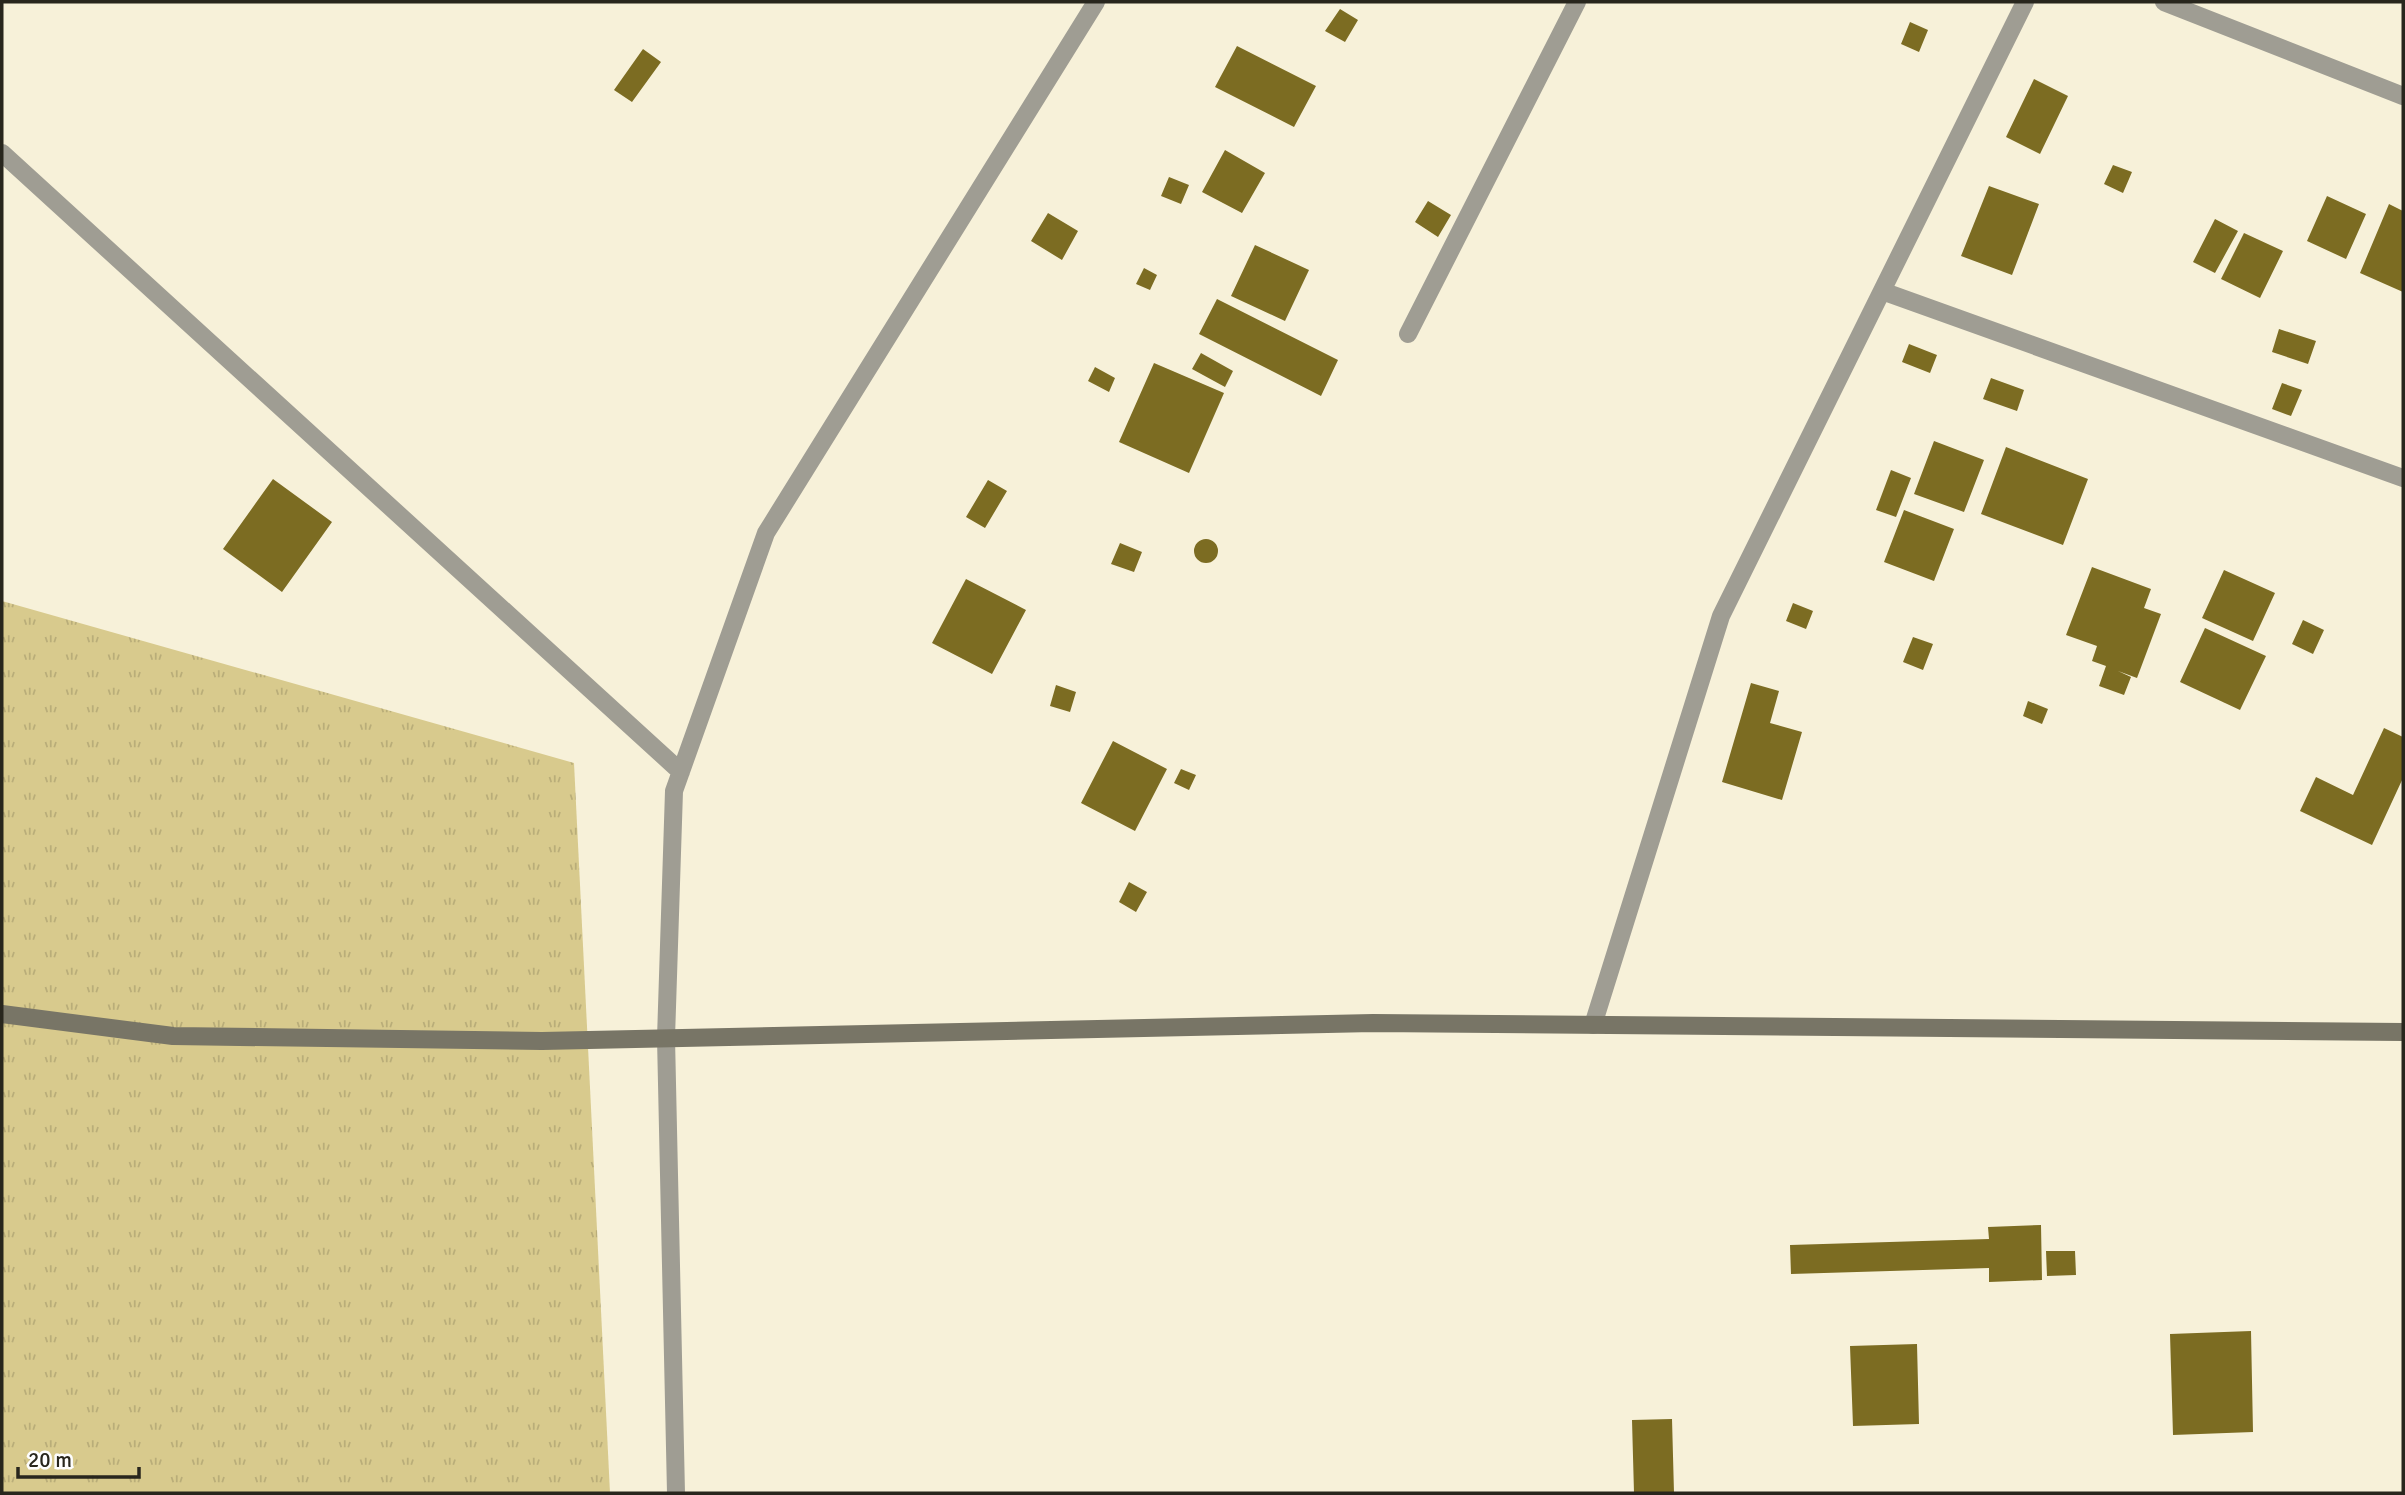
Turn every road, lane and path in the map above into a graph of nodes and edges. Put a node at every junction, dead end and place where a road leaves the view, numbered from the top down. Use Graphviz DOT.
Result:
graph roads {
  1 [pos="1096,2"];
  2 [pos="1577,2"];
  3 [pos="2025,2"];
  4 [pos="2164,2"];
  5 [pos="2403,96"];
  6 [pos="2,153"];
  7 [pos="1882,291"];
  8 [pos="1408,334"];
  9 [pos="2403,478"];
  10 [pos="681,772"];
  11 [pos="2,1014"];
  12 [pos="1593,1025"];
  13 [pos="2403,1032"];
  14 [pos="666,1038"];
  15 [pos="676,1493"];
  1 -- 10 [label="street"];
  2 -- 8 [label="street"];
  3 -- 7 [label="street"];
  4 -- 5 [label="street"];
  6 -- 10 [label="street"];
  7 -- 9 [label="street"];
  7 -- 12 [label="street"];
  10 -- 14 [label="street"];
  11 -- 14 [label="street"];
  12 -- 13 [label="street"];
  12 -- 14 [label="street"];
  14 -- 15 [label="street"];
}
